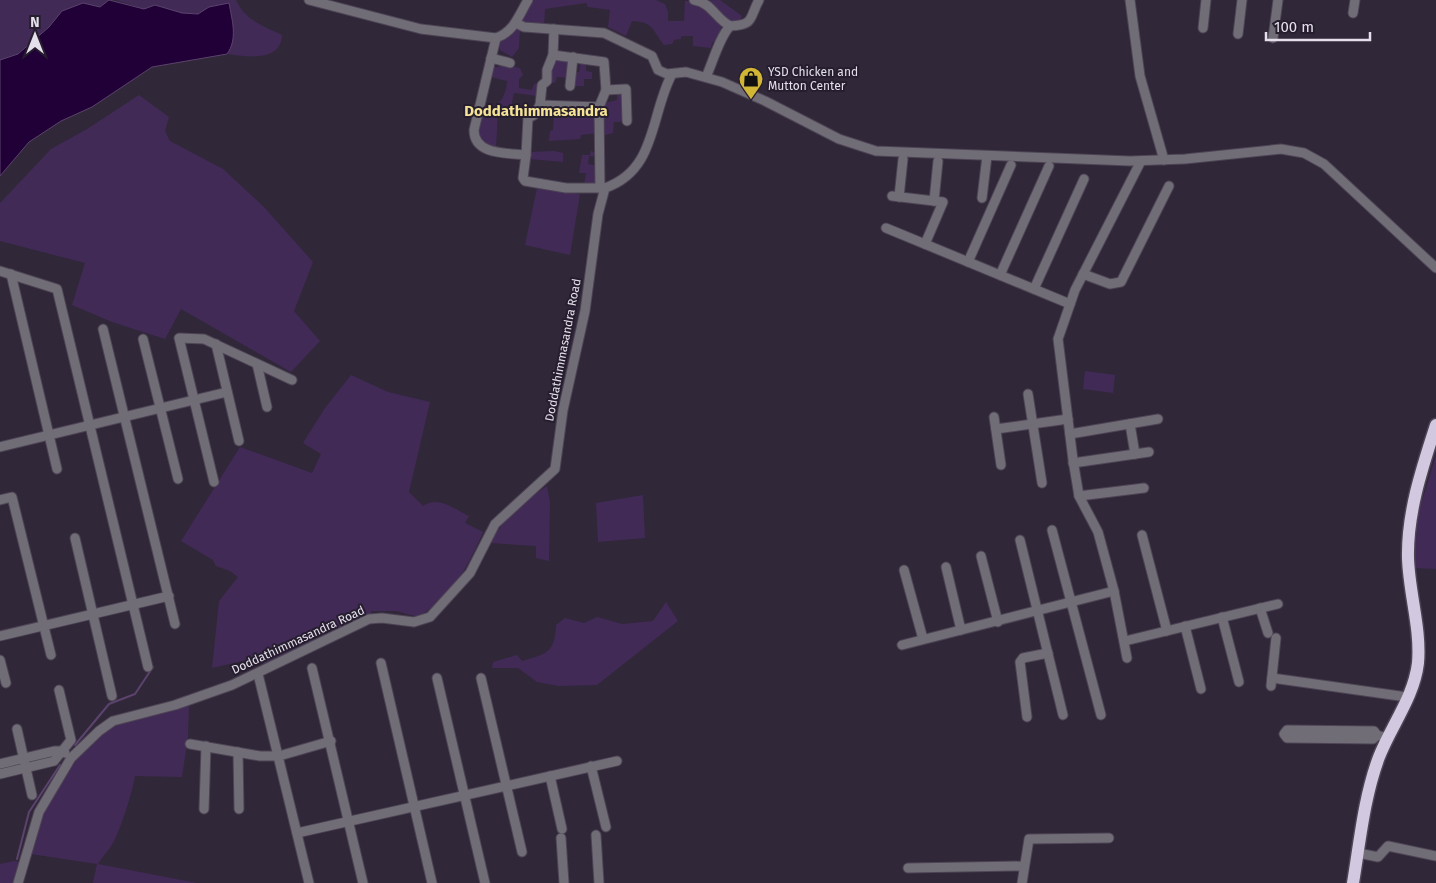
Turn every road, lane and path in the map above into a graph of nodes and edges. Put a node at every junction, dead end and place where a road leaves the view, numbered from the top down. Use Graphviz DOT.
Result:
graph roads {
  1 [pos="309,0"];
  2 [pos="528,0"];
  3 [pos="694,0"];
  4 [pos="759,0"];
  5 [pos="1130,0"];
  6 [pos="1206,0"];
  7 [pos="1242,0"];
  8 [pos="1278,0"];
  9 [pos="1355,0"];
  10 [pos="1353,14"];
  11 [pos="516,24"];
  12 [pos="730,26"];
  13 [pos="1203,28"];
  14 [pos="554,29"];
  15 [pos="1238,34"];
  16 [pos="496,38"];
  17 [pos="1273,38"];
  18 [pos="553,55"];
  19 [pos="572,57"];
  20 [pos="491,58"];
  21 [pos="510,63"];
  22 [pos="672,74"];
  23 [pos="706,77"];
  24 [pos="570,86"];
  25 [pos="606,90"];
  26 [pos="540,105"];
  27 [pos="599,107"];
  28 [pos="627,121"];
  29 [pos="526,155"];
  30 [pos="987,156"];
  31 [pos="903,159"];
  32 [pos="1164,160"];
  33 [pos="938,161"];
  34 [pos="1140,161"];
  35 [pos="1011,165"];
  36 [pos="1049,166"];
  37 [pos="1084,179"];
  38 [pos="1169,186"];
  39 [pos="602,188"];
  40 [pos="982,198"];
  41 [pos="934,201"];
  42 [pos="886,228"];
  43 [pos="925,244"];
  44 [pos="968,262"];
  45 [pos="1436,268"];
  46 [pos="0,271"];
  47 [pos="11,274"];
  48 [pos="1083,274"];
  49 [pos="1000,275"];
  50 [pos="1034,289"];
  51 [pos="1070,304"];
  52 [pos="103,329"];
  53 [pos="143,339"];
  54 [pos="216,344"];
  55 [pos="257,364"];
  56 [pos="292,380"];
  57 [pos="227,392"];
  58 [pos="1028,394"];
  59 [pos="194,400"];
  60 [pos="267,407"];
  61 [pos="160,408"];
  62 [pos="125,417"];
  63 [pos="994,417"];
  64 [pos="1068,419"];
  65 [pos="1158,419"];
  66 [pos="1033,424"];
  67 [pos="1130,424"];
  68 [pos="90,425"];
  69 [pos="1436,425"];
  70 [pos="996,429"];
  71 [pos="1070,434"];
  72 [pos="49,436"];
  73 [pos="239,441"];
  74 [pos="0,446"];
  75 [pos="1149,452"];
  76 [pos="1135,454"];
  77 [pos="1073,463"];
  78 [pos="1001,465"];
  79 [pos="57,469"];
  80 [pos="178,479"];
  81 [pos="214,482"];
  82 [pos="1042,483"];
  83 [pos="1144,488"];
  84 [pos="1079,496"];
  85 [pos="0,500"];
  86 [pos="1052,530"];
  87 [pos="1142,535"];
  88 [pos="75,538"];
  89 [pos="1020,540"];
  90 [pos="981,556"];
  91 [pos="946,568"];
  92 [pos="904,570"];
  93 [pos="1114,591"];
  94 [pos="168,596"];
  95 [pos="1072,602"];
  96 [pos="134,604"];
  97 [pos="1278,604"];
  98 [pos="1260,608"];
  99 [pos="1038,611"];
  100 [pos="92,614"];
  101 [pos="1222,617"];
  102 [pos="998,622"];
  103 [pos="175,624"];
  104 [pos="43,626"];
  105 [pos="1185,626"];
  106 [pos="961,630"];
  107 [pos="1167,631"];
  108 [pos="0,636"];
  109 [pos="922,639"];
  110 [pos="1125,641"];
  111 [pos="902,645"];
  112 [pos="1048,653"];
  113 [pos="51,655"];
  114 [pos="1127,658"];
  115 [pos="0,660"];
  116 [pos="381,663"];
  117 [pos="148,667"];
  118 [pos="312,668"];
  119 [pos="258,674"];
  120 [pos="437,678"];
  121 [pos="481,678"];
  122 [pos="1239,682"];
  123 [pos="6,683"];
  124 [pos="1201,689"];
  125 [pos="59,690"];
  126 [pos="112,696"];
  127 [pos="1408,697"];
  128 [pos="1062,715"];
  129 [pos="1102,715"];
  130 [pos="1027,717"];
  131 [pos="17,729"];
  132 [pos="1382,737"];
  133 [pos="331,741"];
  134 [pos="190,744"];
  135 [pos="206,746"];
  136 [pos="62,751"];
  137 [pos="238,752"];
  138 [pos="279,756"];
  139 [pos="71,758"];
  140 [pos="617,760"];
  141 [pos="24,763"];
  142 [pos="0,764"];
  143 [pos="591,766"];
  144 [pos="0,774"];
  145 [pos="550,776"];
  146 [pos="508,786"];
  147 [pos="32,795"];
  148 [pos="463,796"];
  149 [pos="414,807"];
  150 [pos="204,808"];
  151 [pos="239,809"];
  152 [pos="350,822"];
  153 [pos="606,827"];
  154 [pos="297,834"];
  155 [pos="596,835"];
  156 [pos="1109,838"];
  157 [pos="522,852"];
  158 [pos="1358,853"];
  159 [pos="1436,856"];
  160 [pos="1024,866"];
  161 [pos="908,868"];
  162 [pos="18,883"];
  163 [pos="309,883"];
  164 [pos="364,883"];
  165 [pos="432,883"];
  166 [pos="485,883"];
  167 [pos="564,883"];
  168 [pos="599,883"];
  169 [pos="1022,883"];
  170 [pos="1353,883"];
  1 -- 16 [label="street"];
  2 -- 11 [label="street"];
  3 -- 12 [label="street"];
  4 -- 12 [label="street"];
  5 -- 32 [label="street"];
  6 -- 13 [label="street"];
  7 -- 15 [label="street"];
  8 -- 17 [label="street"];
  9 -- 10 [label="street"];
  11 -- 14 [label="street"];
  11 -- 16 [label="street"];
  12 -- 23 [label="street"];
  14 -- 18 [label="street"];
  14 -- 22 [label="street"];
  16 -- 20 [label="street"];
  18 -- 19 [label="street"];
  18 -- 26 [label="street"];
  19 -- 24 [label="street"];
  19 -- 25 [label="street"];
  20 -- 21 [label="street"];
  20 -- 29 [label="street"];
  22 -- 23 [label="street"];
  22 -- 39 [label="street"];
  23 -- 30 [label="street"];
  25 -- 27 [label="street"];
  25 -- 28 [label="street"];
  26 -- 27 [label="street"];
  26 -- 29 [label="street"];
  27 -- 39 [label="street, Doddathimmasandra Road"];
  29 -- 39 [label="street"];
  30 -- 34 [label="street"];
  30 -- 40 [label="street"];
  31 -- 41 [label="street"];
  32 -- 34 [label="street"];
  32 -- 45 [label="street"];
  33 -- 41 [label="street"];
  34 -- 48 [label="street"];
  35 -- 44 [label="street"];
  36 -- 49 [label="street"];
  37 -- 50 [label="street"];
  38 -- 48 [label="street"];
  39 -- 119 [label="street, Doddathimmasandra Road"];
  41 -- 43 [label="street"];
  42 -- 43 [label="street"];
  43 -- 44 [label="street"];
  44 -- 49 [label="street"];
  46 -- 47 [label="street"];
  47 -- 68 [label="street"];
  47 -- 72 [label="street"];
  48 -- 51 [label="street"];
  49 -- 50 [label="street"];
  50 -- 51 [label="street"];
  51 -- 64 [label="street"];
  52 -- 62 [label="street"];
  53 -- 61 [label="street"];
  54 -- 55 [label="street"];
  54 -- 57 [label="street"];
  54 -- 59 [label="street"];
  55 -- 56 [label="street"];
  55 -- 60 [label="street"];
  57 -- 59 [label="street"];
  57 -- 73 [label="street"];
  58 -- 66 [label="street"];
  59 -- 61 [label="street"];
  59 -- 81 [label="street"];
  61 -- 62 [label="street"];
  61 -- 80 [label="street"];
  62 -- 68 [label="street"];
  62 -- 94 [label="street"];
  63 -- 70 [label="street"];
  64 -- 66 [label="street"];
  64 -- 71 [label="street"];
  65 -- 67 [label="street"];
  66 -- 70 [label="street"];
  66 -- 82 [label="street"];
  67 -- 71 [label="street"];
  67 -- 76 [label="street"];
  68 -- 72 [label="street"];
  68 -- 96 [label="street"];
  69 -- 127 [label="highway"];
  70 -- 78 [label="street"];
  71 -- 77 [label="street"];
  72 -- 74 [label="street"];
  72 -- 79 [label="street"];
  75 -- 76 [label="street"];
  76 -- 77 [label="street"];
  77 -- 84 [label="street"];
  83 -- 84 [label="street"];
  84 -- 93 [label="street"];
  85 -- 104 [label="street"];
  86 -- 95 [label="street"];
  87 -- 107 [label="street"];
  88 -- 100 [label="street"];
  89 -- 99 [label="street"];
  90 -- 102 [label="street"];
  91 -- 106 [label="street"];
  92 -- 109 [label="street"];
  93 -- 95 [label="street"];
  93 -- 110 [label="street"];
  94 -- 96 [label="street"];
  94 -- 103 [label="street"];
  95 -- 99 [label="street"];
  95 -- 129 [label="street"];
  96 -- 100 [label="street"];
  96 -- 117 [label="street"];
  97 -- 98 [label="street"];
  98 -- 101 [label="street"];
  98 -- 127 [label="street"];
  99 -- 102 [label="street"];
  99 -- 112 [label="street"];
  100 -- 104 [label="street"];
  100 -- 126 [label="street"];
  101 -- 105 [label="street"];
  101 -- 122 [label="street"];
  102 -- 106 [label="street"];
  104 -- 108 [label="street"];
  104 -- 113 [label="street"];
  105 -- 107 [label="street"];
  105 -- 124 [label="street"];
  106 -- 109 [label="street"];
  107 -- 110 [label="street"];
  109 -- 111 [label="street"];
  110 -- 114 [label="street"];
  112 -- 128 [label="street"];
  112 -- 130 [label="street"];
  115 -- 123 [label="street"];
  116 -- 149 [label="street"];
  118 -- 133 [label="street"];
  119 -- 138 [label="street"];
  119 -- 139 [label="street, Doddathimmasandra Road"];
  120 -- 148 [label="street"];
  121 -- 146 [label="street"];
  125 -- 136 [label="street"];
  127 -- 132 [label="highway"];
  131 -- 141 [label="street"];
  132 -- 132 [label="street"];
  132 -- 158 [label="highway"];
  133 -- 138 [label="street"];
  133 -- 152 [label="street"];
  134 -- 135 [label="street"];
  135 -- 137 [label="street"];
  135 -- 150 [label="street"];
  136 -- 139 [label="street"];
  136 -- 141 [label="street"];
  137 -- 138 [label="street"];
  137 -- 151 [label="street"];
  138 -- 154 [label="street"];
  139 -- 162 [label="street, Doddathimmasandra Road"];
  140 -- 143 [label="street"];
  141 -- 142 [label="street"];
  141 -- 144 [label="street"];
  141 -- 147 [label="street"];
  143 -- 145 [label="street"];
  143 -- 153 [label="street"];
  145 -- 146 [label="street"];
  145 -- 167 [label="street"];
  146 -- 148 [label="street"];
  146 -- 157 [label="street"];
  148 -- 149 [label="street"];
  148 -- 166 [label="street"];
  149 -- 152 [label="street"];
  149 -- 165 [label="street"];
  152 -- 154 [label="street"];
  152 -- 164 [label="street"];
  154 -- 163 [label="street"];
  155 -- 168 [label="street"];
  156 -- 160 [label="street"];
  158 -- 159 [label="street"];
  158 -- 170 [label="highway"];
  160 -- 161 [label="street"];
  160 -- 169 [label="street"];
}
